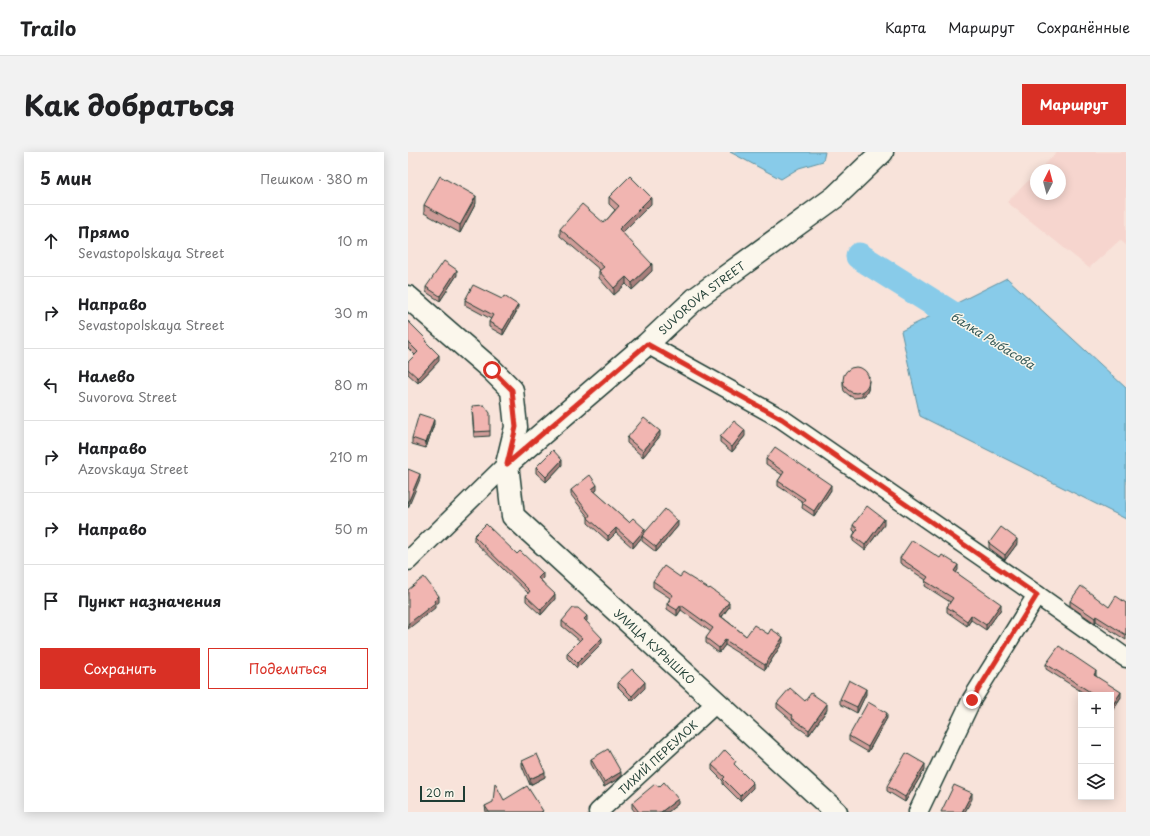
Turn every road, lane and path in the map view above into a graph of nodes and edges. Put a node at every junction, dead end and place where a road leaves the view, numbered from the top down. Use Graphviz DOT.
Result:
graph roads {
  1 [pos="882,152"];
  2 [pos="408,298"];
  3 [pos="647,344"];
  4 [pos="507,464"];
  5 [pos="408,561"];
  6 [pos="1037,595"];
  7 [pos="1126,658"];
  8 [pos="717,702"];
  9 [pos="598,812"];
  10 [pos="836,812"];
  11 [pos="918,812"];
  1 -- 3 [label="main road, SUVOROVA STREET"];
  2 -- 4 [label="main road"];
  3 -- 4 [label="main road, SUVOROVA STREET"];
  3 -- 6 [label="street"];
  4 -- 5 [label="street"];
  4 -- 8 [label="main road, УЛИЦА КУРЫШКО"];
  6 -- 7 [label="street"];
  6 -- 11 [label="street"];
  8 -- 9 [label="street, ТИХИЙ ПЕРЕУЛОК"];
  8 -- 10 [label="main road, УЛИЦА КУРЫШКО"];
}
